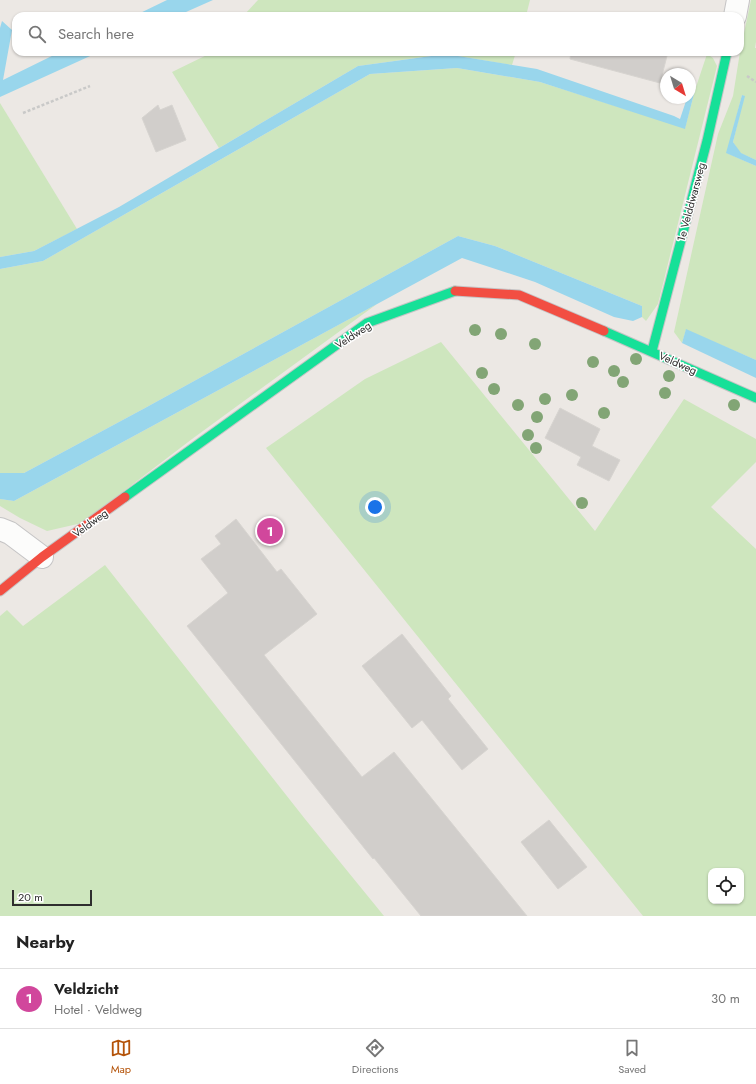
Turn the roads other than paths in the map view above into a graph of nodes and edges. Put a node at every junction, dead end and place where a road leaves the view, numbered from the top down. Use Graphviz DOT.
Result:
graph roads {
  1 [pos="738,0"];
  2 [pos="736,12"];
  3 [pos="726,56"];
  4 [pos="652,351"];
  5 [pos="756,398"];
  6 [pos="0,529"];
  7 [pos="42,557"];
  8 [pos="0,591"];
  1 -- 2 [label="street"];
  3 -- 4 [label="street, 1e Velddwarsweg"];
  4 -- 5 [label="street, Veldweg"];
  4 -- 7 [label="street, Veldweg"];
  6 -- 7 [label="street"];
  7 -- 8 [label="street, Veldweg"];
}
